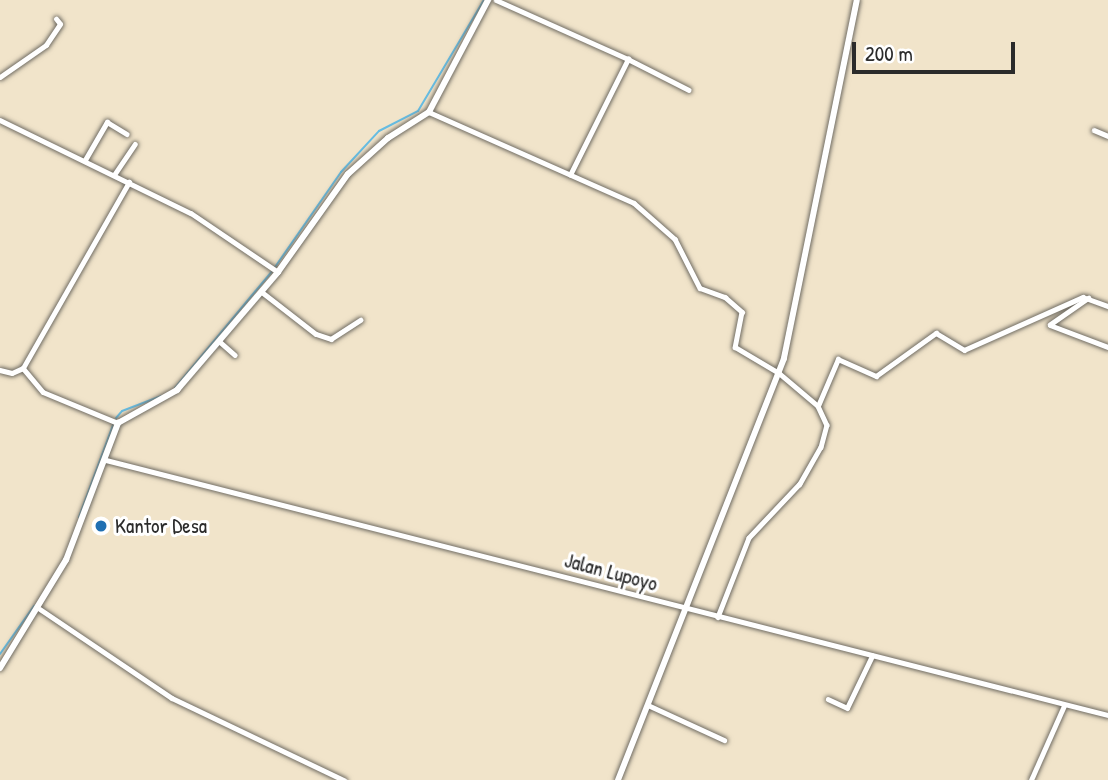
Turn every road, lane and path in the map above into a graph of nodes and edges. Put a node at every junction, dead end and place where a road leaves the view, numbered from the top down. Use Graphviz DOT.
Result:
graph roads {
  1 [pos="488,0"];
  2 [pos="496,0"];
  3 [pos="857,0"];
  4 [pos="56,19"];
  5 [pos="628,59"];
  6 [pos="0,77"];
  7 [pos="689,90"];
  8 [pos="429,112"];
  9 [pos="0,120"];
  10 [pos="1094,130"];
  11 [pos="127,134"];
  12 [pos="1108,136"];
  13 [pos="135,144"];
  14 [pos="85,160"];
  15 [pos="114,174"];
  16 [pos="570,175"];
  17 [pos="129,183"];
  18 [pos="275,270"];
  19 [pos="264,294"];
  20 [pos="1090,297"];
  21 [pos="1108,306"];
  22 [pos="360,320"];
  23 [pos="221,343"];
  24 [pos="1108,347"];
  25 [pos="235,355"];
  26 [pos="23,368"];
  27 [pos="0,370"];
  28 [pos="779,373"];
  29 [pos="818,406"];
  30 [pos="118,424"];
  31 [pos="107,457"];
  32 [pos="688,606"];
  33 [pos="40,610"];
  34 [pos="718,617"];
  35 [pos="872,656"];
  36 [pos="0,668"];
  37 [pos="828,699"];
  38 [pos="648,705"];
  39 [pos="1064,706"];
  40 [pos="1108,715"];
  41 [pos="724,740"];
  42 [pos="344,780"];
  43 [pos="618,780"];
  44 [pos="1031,780"];
  1 -- 8 [label="street"];
  2 -- 5 [label="street"];
  3 -- 28 [label="street"];
  4 -- 6 [label="street"];
  5 -- 7 [label="street"];
  5 -- 16 [label="street"];
  8 -- 16 [label="street"];
  8 -- 18 [label="street"];
  9 -- 14 [label="street"];
  10 -- 12 [label="street"];
  11 -- 14 [label="street"];
  13 -- 15 [label="street"];
  14 -- 15 [label="street"];
  15 -- 17 [label="street"];
  16 -- 28 [label="street"];
  17 -- 18 [label="street"];
  17 -- 26 [label="street"];
  18 -- 19 [label="street"];
  19 -- 22 [label="street"];
  19 -- 23 [label="street"];
  20 -- 21 [label="street"];
  20 -- 24 [label="street"];
  20 -- 29 [label="street"];
  23 -- 25 [label="street"];
  23 -- 30 [label="street"];
  26 -- 27 [label="street"];
  26 -- 30 [label="street"];
  28 -- 29 [label="street"];
  28 -- 32 [label="street"];
  29 -- 34 [label="street"];
  30 -- 31 [label="street"];
  31 -- 32 [label="street, Jalan Lupoyo"];
  31 -- 33 [label="street"];
  32 -- 34 [label="street, Jalan Lupoyo"];
  32 -- 38 [label="street"];
  33 -- 36 [label="street"];
  33 -- 42 [label="street"];
  34 -- 35 [label="street, Jalan Lupoyo"];
  35 -- 37 [label="street"];
  35 -- 39 [label="street, Jalan Lupoyo"];
  38 -- 41 [label="street"];
  38 -- 43 [label="street"];
  39 -- 40 [label="street, Jalan Lupoyo"];
  39 -- 44 [label="street"];
}
